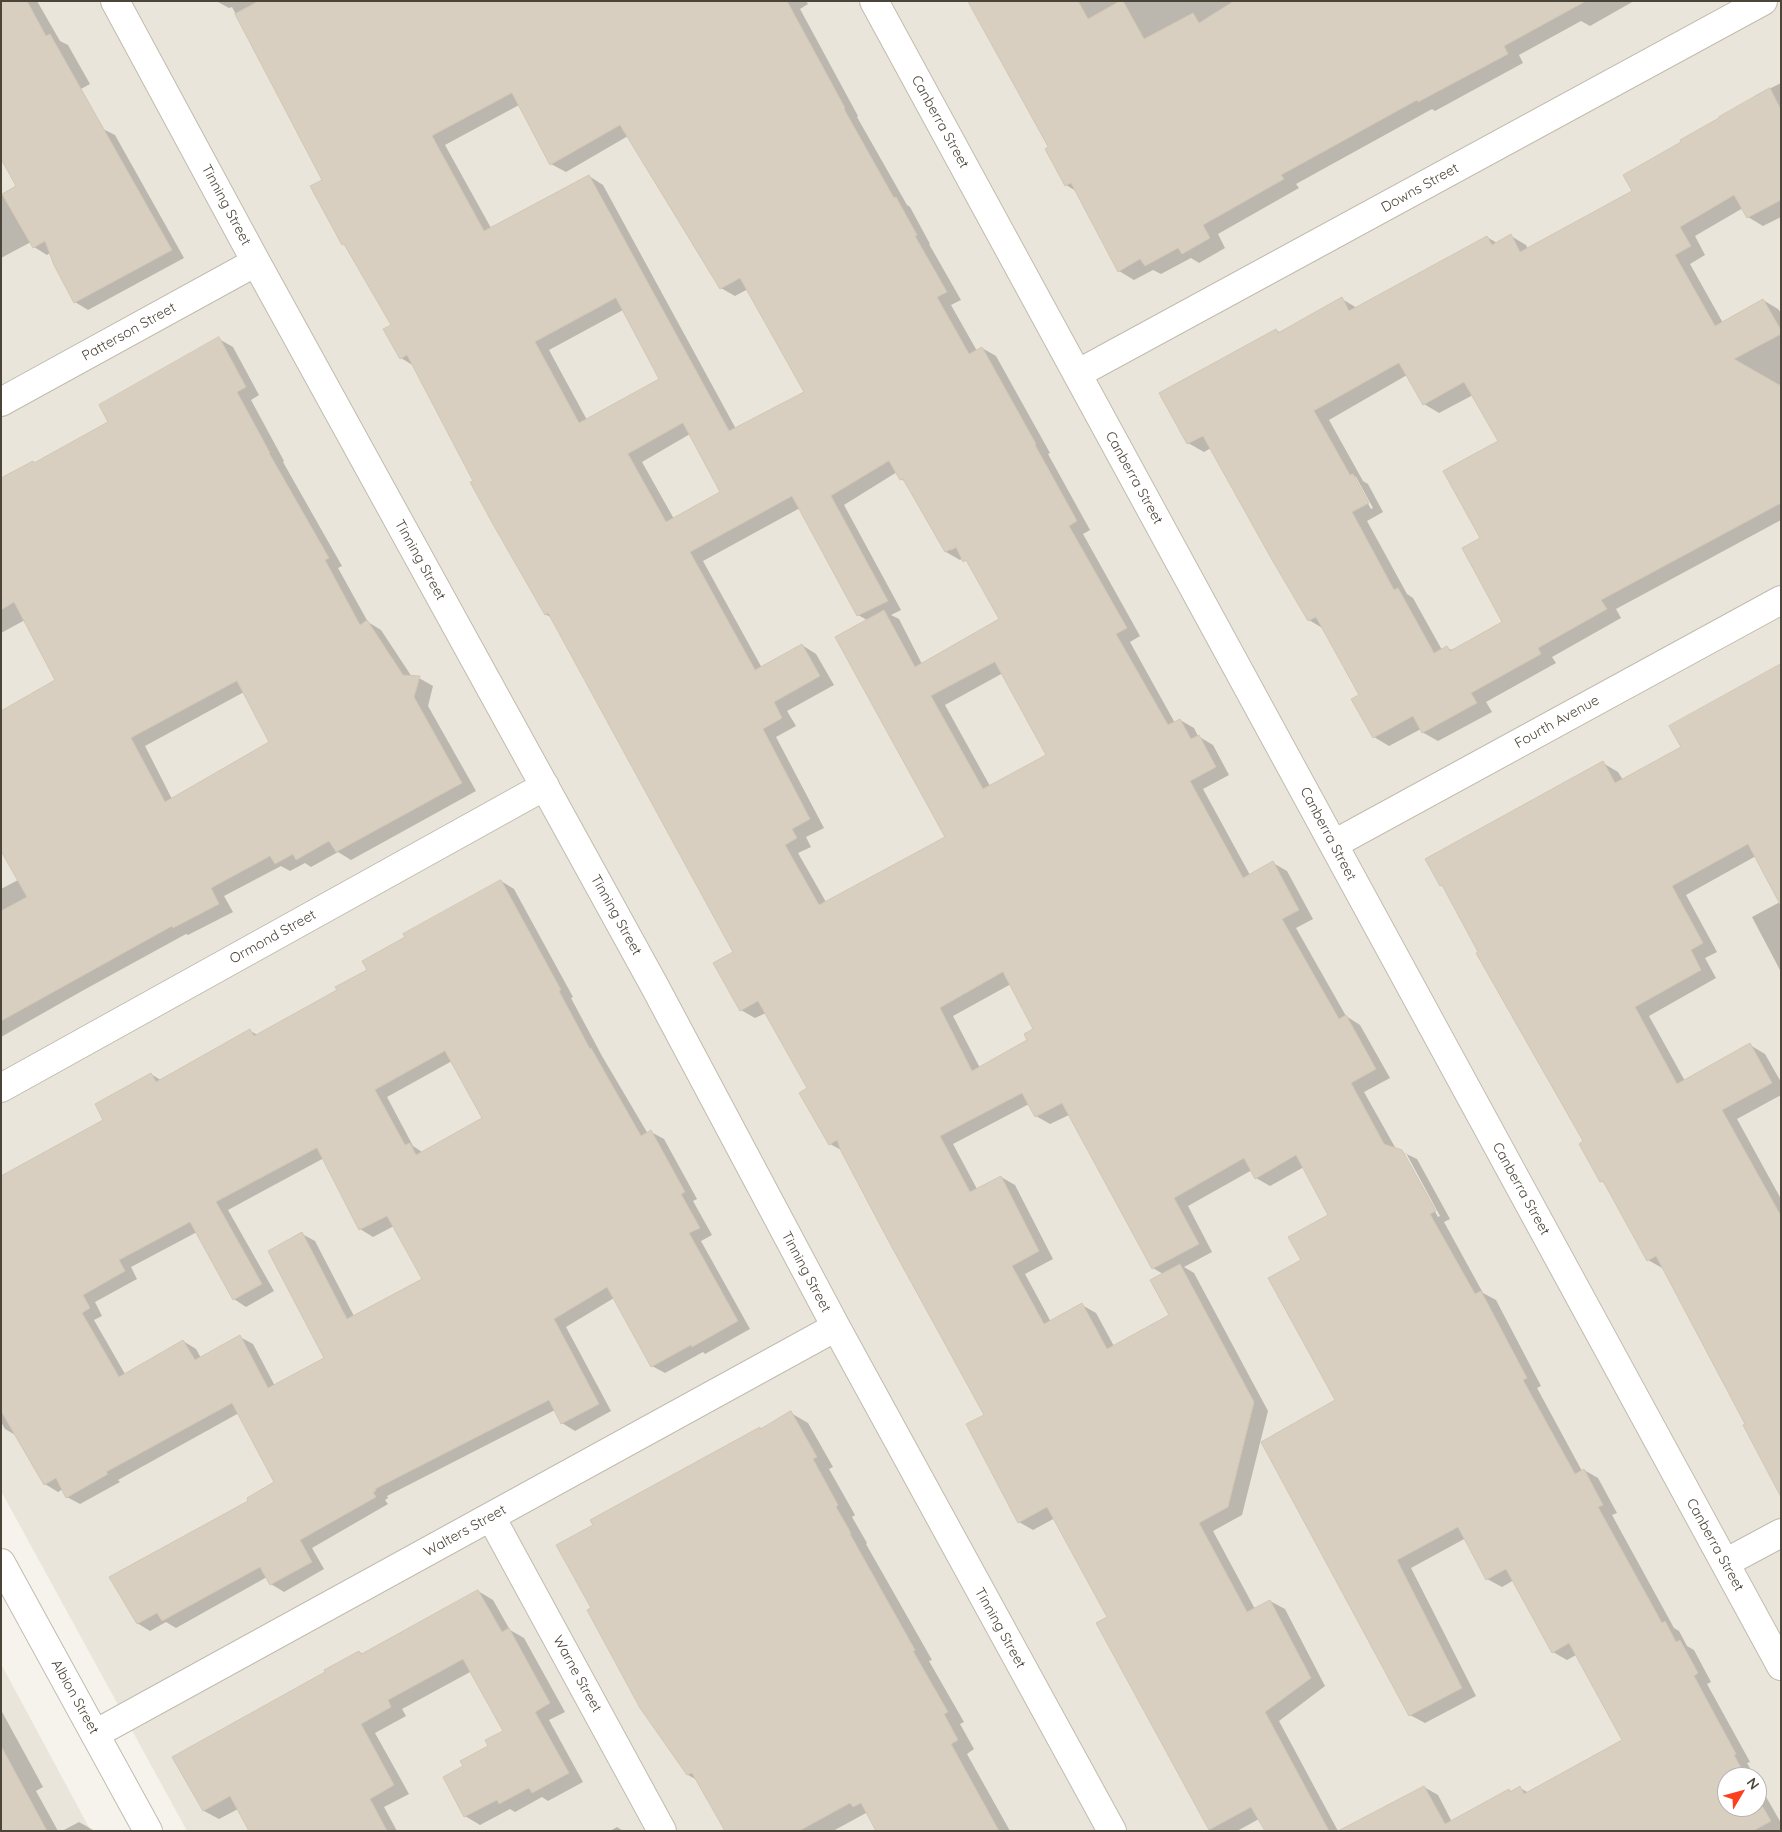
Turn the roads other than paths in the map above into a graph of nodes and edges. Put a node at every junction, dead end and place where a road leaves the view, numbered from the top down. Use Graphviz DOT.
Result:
graph roads {
  1 [pos="115,1"];
  2 [pos="874,1"];
  3 [pos="1763,1"];
  4 [pos="256,262"];
  5 [pos="1077,374"];
  6 [pos="1,402"];
  7 [pos="1781,600"];
  8 [pos="545,786"];
  9 [pos="1334,844"];
  10 [pos="1,1088"];
  11 [pos="836,1327"];
  12 [pos="491,1516"];
  13 [pos="1781,1533"];
  14 [pos="1,1562"];
  15 [pos="1725,1563"];
  16 [pos="1781,1666"];
  17 [pos="95,1734"];
  18 [pos="148,1831"];
  19 [pos="662,1831"];
  20 [pos="1112,1831"];
  1 -- 4 [label="street, Tinning Street"];
  2 -- 5 [label="street, Canberra Street"];
  3 -- 5 [label="street, Downs Street"];
  4 -- 6 [label="street, Patterson Street"];
  4 -- 8 [label="street, Tinning Street"];
  5 -- 9 [label="street, Canberra Street"];
  7 -- 9 [label="street, Fourth Avenue"];
  8 -- 10 [label="street, Ormond Street"];
  8 -- 11 [label="street, Tinning Street"];
  9 -- 15 [label="street, Canberra Street"];
  11 -- 12 [label="street, Walters Street"];
  11 -- 20 [label="street, Tinning Street"];
  12 -- 17 [label="street, Walters Street"];
  12 -- 19 [label="street, Warne Street"];
  13 -- 15 [label="street"];
  14 -- 17 [label="street, Albion Street"];
  15 -- 16 [label="street, Canberra Street"];
  17 -- 18 [label="street, Albion Street"];
}
